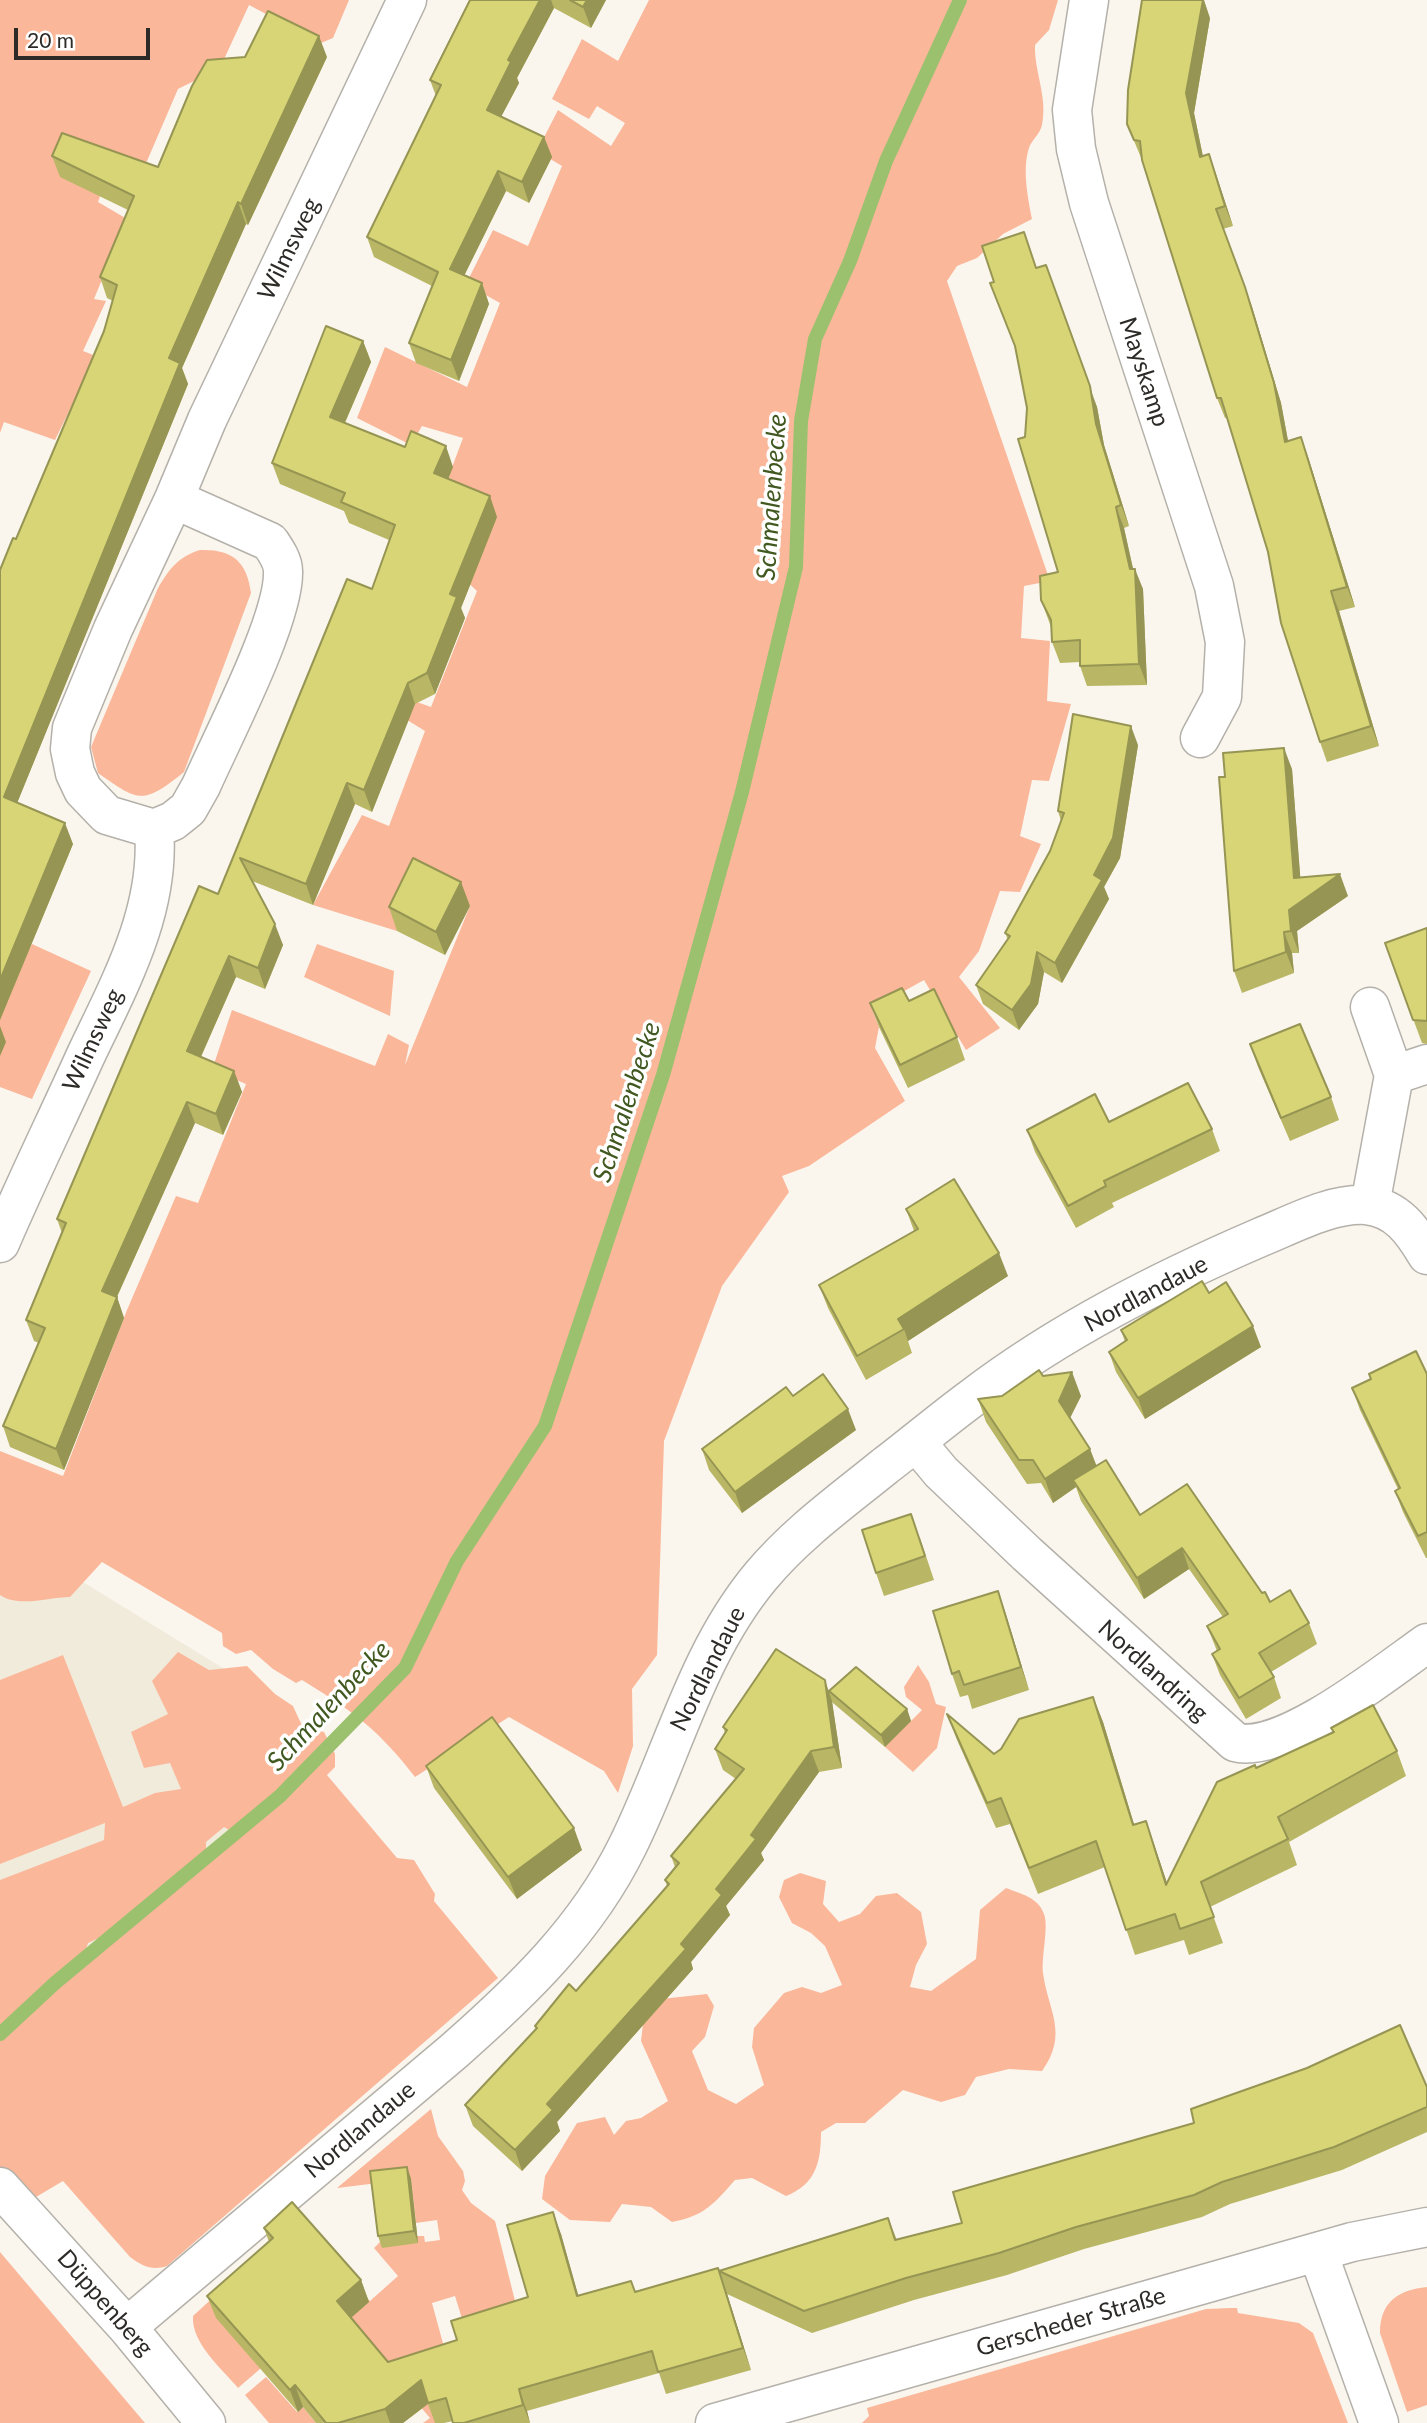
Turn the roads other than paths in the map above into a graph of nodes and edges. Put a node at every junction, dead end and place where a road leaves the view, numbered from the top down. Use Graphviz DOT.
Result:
graph roads {
  1 [pos="407,0"];
  2 [pos="1089,0"];
  3 [pos="174,499"];
  4 [pos="1200,738"];
  5 [pos="154,829"];
  6 [pos="1370,1007"];
  7 [pos="1410,1070"];
  8 [pos="1370,1205"];
  9 [pos="1417,1223"];
  10 [pos="0,1243"];
  11 [pos="1427,1255"];
  12 [pos="916,1442"];
  13 [pos="1427,1643"];
  14 [pos="0,2187"];
  15 [pos="1427,2227"];
  16 [pos="1318,2253"];
  17 [pos="127,2327"];
  18 [pos="206,2423"];
  19 [pos="715,2423"];
  20 [pos="1379,2423"];
  1 -- 3 [label="street, Wilmsweg"];
  2 -- 4 [label="street, Mayskamp"];
  3 -- 5 [label="street, Wilmsweg"];
  3 -- 5 [label="street"];
  5 -- 10 [label="street, Wilmsweg"];
  6 -- 7 [label="street"];
  7 -- 8 [label="street"];
  8 -- 9 [label="street"];
  8 -- 12 [label="street, Nordlandaue"];
  9 -- 11 [label="street"];
  12 -- 13 [label="street, Nordlandring"];
  12 -- 17 [label="street, Nordlandaue"];
  14 -- 17 [label="street, Düppenberg"];
  15 -- 16 [label="street, Gerscheder Straße"];
  16 -- 19 [label="street, Gerscheder Straße"];
  16 -- 20 [label="street"];
  17 -- 18 [label="street, Düppenberg"];
}
